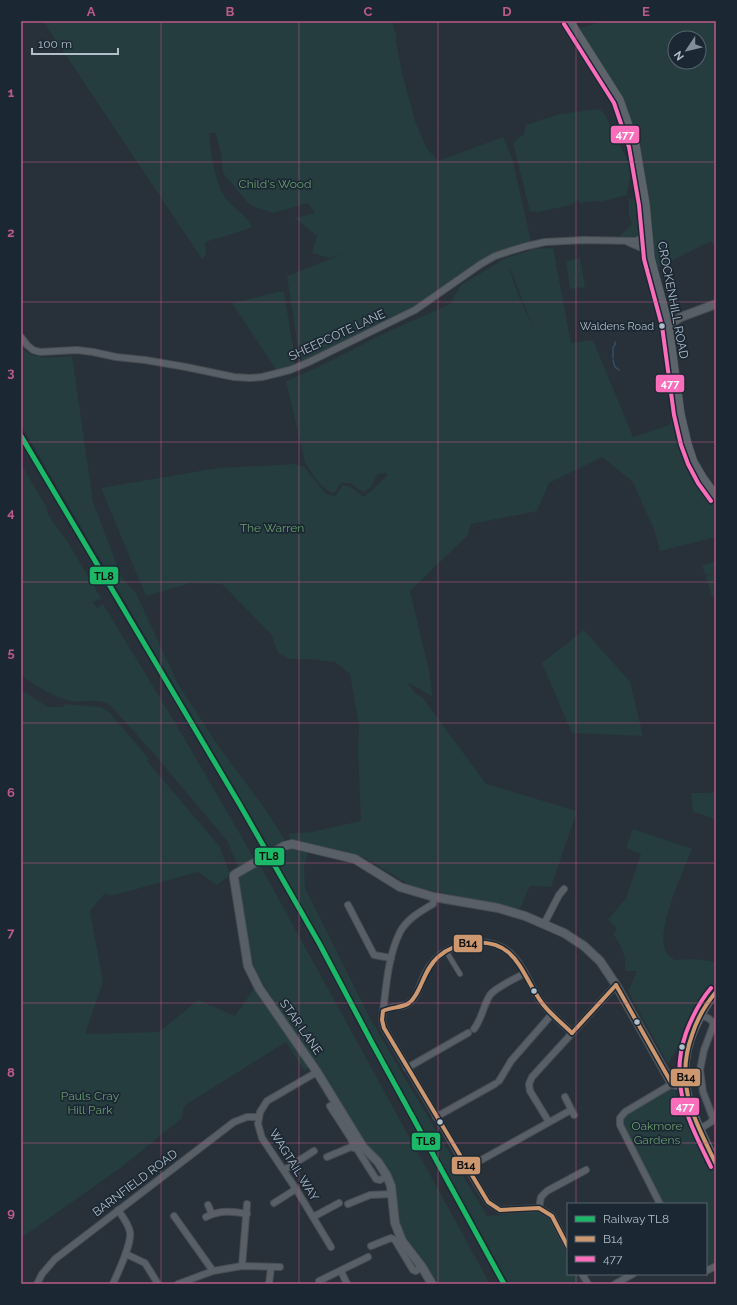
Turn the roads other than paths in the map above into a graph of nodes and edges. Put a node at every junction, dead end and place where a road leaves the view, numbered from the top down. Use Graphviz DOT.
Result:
graph roads {
  1 [pos="569,21"];
  2 [pos="648,232"];
  3 [pos="627,241"];
  4 [pos="650,258"];
  5 [pos="716,304"];
  6 [pos="665,314"];
  7 [pos="681,317"];
  8 [pos="668,326"];
  9 [pos="21,337"];
  10 [pos="716,497"];
  11 [pos="564,889"];
  12 [pos="434,897"];
  13 [pos="348,905"];
  14 [pos="544,924"];
  15 [pos="446,951"];
  16 [pos="391,958"];
  17 [pos="525,973"];
  18 [pos="460,974"];
  19 [pos="616,985"];
  20 [pos="716,992"];
  21 [pos="383,1011"];
  22 [pos="552,1014"];
  23 [pos="700,1015"];
  24 [pos="572,1033"];
  25 [pos="406,1068"];
  26 [pos="317,1072"];
  27 [pos="672,1084"];
  28 [pos="685,1087"];
  29 [pos="565,1098"];
  30 [pos="330,1106"];
  31 [pos="436,1117"];
  32 [pos="258,1118"];
  33 [pos="549,1122"];
  34 [pos="700,1128"];
  35 [pos="355,1147"];
  36 [pos="314,1151"];
  37 [pos="327,1157"];
  38 [pos="716,1164"];
  39 [pos="467,1168"];
  40 [pos="284,1170"];
  41 [pos="586,1170"];
  42 [pos="388,1176"];
  43 [pos="296,1189"];
  44 [pos="392,1194"];
  45 [pos="274,1203"];
  46 [pos="339,1203"];
  47 [pos="659,1203"];
  48 [pos="247,1204"];
  49 [pos="348,1204"];
  50 [pos="208,1205"];
  51 [pos="539,1208"];
  52 [pos="118,1210"];
  53 [pos="212,1214"];
  54 [pos="246,1214"];
  55 [pos="206,1217"];
  56 [pos="313,1217"];
  57 [pos="171,1225"];
  58 [pos="567,1243"];
  59 [pos="371,1246"];
  60 [pos="331,1247"];
  61 [pos="126,1254"];
  62 [pos="368,1257"];
  63 [pos="242,1266"];
  64 [pos="716,1266"];
  65 [pos="271,1267"];
  66 [pos="280,1267"];
  67 [pos="422,1267"];
  68 [pos="341,1270"];
  69 [pos="213,1271"];
  70 [pos="707,1271"];
  71 [pos="583,1275"];
  72 [pos="631,1275"];
  73 [pos="319,1281"];
  74 [pos="37,1284"];
  75 [pos="114,1284"];
  76 [pos="158,1284"];
  77 [pos="178,1284"];
  78 [pos="269,1284"];
  79 [pos="348,1284"];
  80 [pos="432,1284"];
  81 [pos="588,1284"];
  82 [pos="615,1284"];
  1 -- 2 [label="main road, CROCKENHILL ROAD"];
  2 -- 3 [label="street, SHEEPCOTE LANE"];
  2 -- 4 [label="main road, CROCKENHILL ROAD"];
  3 -- 4 [label="street, SHEEPCOTE LANE"];
  3 -- 9 [label="street, SHEEPCOTE LANE"];
  4 -- 6 [label="main road, CROCKENHILL ROAD"];
  5 -- 7 [label="street"];
  6 -- 7 [label="street"];
  6 -- 8 [label="main road, CROCKENHILL ROAD"];
  7 -- 8 [label="street"];
  8 -- 10 [label="main road, CROCKENHILL ROAD"];
  11 -- 14 [label="street"];
  12 -- 14 [label="street"];
  12 -- 16 [label="street"];
  12 -- 26 [label="street, STAR LANE"];
  13 -- 16 [label="street"];
  14 -- 19 [label="street"];
  15 -- 17 [label="street"];
  15 -- 18 [label="street"];
  15 -- 21 [label="street"];
  16 -- 21 [label="street"];
  17 -- 22 [label="street"];
  17 -- 25 [label="street"];
  19 -- 24 [label="street"];
  19 -- 27 [label="street"];
  20 -- 23 [label="main road"];
  21 -- 25 [label="street"];
  22 -- 24 [label="street"];
  22 -- 31 [label="street"];
  23 -- 28 [label="main road"];
  23 -- 34 [label="street"];
  24 -- 33 [label="street"];
  25 -- 31 [label="street"];
  26 -- 32 [label="street"];
  26 -- 42 [label="street, STAR LANE"];
  27 -- 28 [label="street"];
  27 -- 47 [label="street"];
  28 -- 34 [label="main road"];
  29 -- 33 [label="street"];
  30 -- 35 [label="street"];
  31 -- 39 [label="street"];
  32 -- 40 [label="street, WAGTAIL WAY"];
  32 -- 52 [label="street, BARNFIELD ROAD"];
  33 -- 39 [label="street"];
  34 -- 38 [label="main road"];
  35 -- 37 [label="street"];
  35 -- 42 [label="street"];
  36 -- 40 [label="street"];
  39 -- 51 [label="street"];
  40 -- 43 [label="street, WAGTAIL WAY"];
  41 -- 51 [label="street"];
  42 -- 44 [label="street, STAR LANE"];
  43 -- 45 [label="street"];
  43 -- 56 [label="street, WAGTAIL WAY"];
  44 -- 49 [label="street"];
  44 -- 67 [label="street, STAR LANE"];
  46 -- 56 [label="street"];
  48 -- 54 [label="street"];
  50 -- 53 [label="street"];
  51 -- 58 [label="street"];
  52 -- 61 [label="street"];
  52 -- 74 [label="street, BARNFIELD ROAD"];
  53 -- 54 [label="street"];
  53 -- 55 [label="street"];
  54 -- 63 [label="street"];
  56 -- 60 [label="street, WAGTAIL WAY"];
  57 -- 69 [label="street"];
  59 -- 67 [label="street"];
  61 -- 75 [label="street"];
  61 -- 76 [label="street"];
  62 -- 68 [label="street"];
  63 -- 65 [label="street"];
  63 -- 69 [label="street"];
  64 -- 70 [label="street"];
  65 -- 66 [label="street"];
  65 -- 78 [label="street"];
  67 -- 80 [label="street, STAR LANE"];
  68 -- 73 [label="street"];
  68 -- 79 [label="street"];
  69 -- 77 [label="street"];
  71 -- 81 [label="street"];
  72 -- 82 [label="street"];
}
